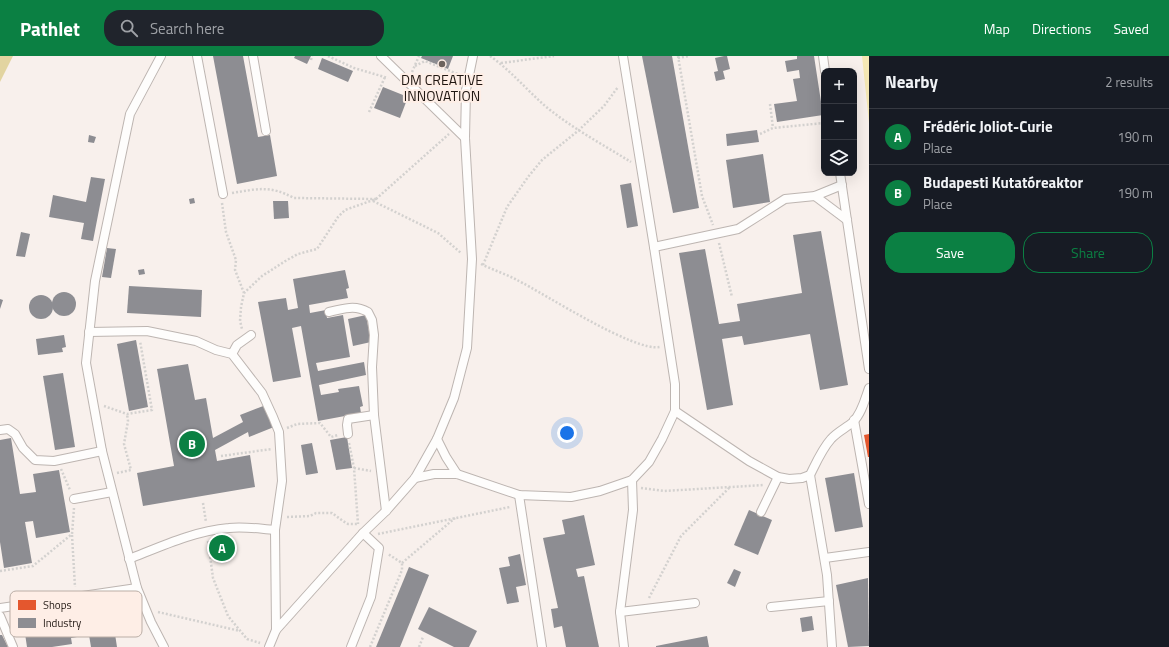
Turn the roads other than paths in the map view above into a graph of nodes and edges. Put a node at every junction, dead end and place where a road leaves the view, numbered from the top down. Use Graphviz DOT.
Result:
graph roads {
  1 [pos="197,56"];
  2 [pos="252,56"];
  3 [pos="381,56"];
  4 [pos="473,56"];
  5 [pos="623,56"];
  6 [pos="823,56"];
  7 [pos="161,57"];
  8 [pos="825,68"];
  9 [pos="266,131"];
  10 [pos="465,138"];
  11 [pos="840,176"];
  12 [pos="842,186"];
  13 [pos="223,194"];
  14 [pos="815,196"];
  15 [pos="847,220"];
  16 [pos="654,247"];
  17 [pos="329,312"];
  18 [pos="89,332"];
  19 [pos="248,337"];
  20 [pos="232,354"];
  21 [pos="869,369"];
  22 [pos="869,388"];
  23 [pos="675,411"];
  24 [pos="374,415"];
  25 [pos="854,420"];
  26 [pos="0,430"];
  27 [pos="348,434"];
  28 [pos="437,438"];
  29 [pos="102,451"];
  30 [pos="457,474"];
  31 [pos="810,475"];
  32 [pos="778,477"];
  33 [pos="415,478"];
  34 [pos="632,480"];
  35 [pos="112,492"];
  36 [pos="519,495"];
  37 [pos="74,499"];
  38 [pos="869,504"];
  39 [pos="386,511"];
  40 [pos="761,512"];
  41 [pos="276,530"];
  42 [pos="364,532"];
  43 [pos="869,552"];
  44 [pos="824,558"];
  45 [pos="129,559"];
  46 [pos="137,588"];
  47 [pos="116,591"];
  48 [pos="138,591"];
  49 [pos="142,601"];
  50 [pos="828,601"];
  51 [pos="696,602"];
  52 [pos="10,607"];
  53 [pos="771,607"];
  54 [pos="0,608"];
  55 [pos="620,612"];
  56 [pos="0,616"];
  57 [pos="276,630"];
  58 [pos="266,646"];
  59 [pos="13,647"];
  60 [pos="164,647"];
  61 [pos="351,647"];
  62 [pos="542,647"];
  63 [pos="624,647"];
  64 [pos="832,647"];
  1 -- 13 [label="lane"];
  2 -- 9 [label="lane"];
  3 -- 10 [label="lane"];
  4 -- 10 [label="lane"];
  5 -- 16 [label="lane"];
  6 -- 8 [label="lane"];
  7 -- 18 [label="lane"];
  10 -- 28 [label="lane"];
  11 -- 12 [label="lane"];
  12 -- 14 [label="lane"];
  12 -- 15 [label="lane"];
  14 -- 15 [label="lane"];
  14 -- 16 [label="lane"];
  15 -- 21 [label="lane"];
  16 -- 23 [label="lane"];
  17 -- 24 [label="lane"];
  18 -- 20 [label="lane"];
  18 -- 29 [label="lane"];
  19 -- 20 [label="lane"];
  20 -- 41 [label="lane"];
  22 -- 25 [label="lane"];
  23 -- 32 [label="lane"];
  23 -- 34 [label="lane"];
  24 -- 27 [label="lane"];
  24 -- 39 [label="lane"];
  25 -- 31 [label="lane"];
  25 -- 38 [label="lane"];
  26 -- 29 [label="lane"];
  28 -- 30 [label="lane"];
  28 -- 33 [label="lane"];
  29 -- 35 [label="lane"];
  30 -- 33 [label="lane"];
  30 -- 36 [label="lane"];
  31 -- 32 [label="lane"];
  31 -- 44 [label="lane"];
  32 -- 40 [label="lane"];
  33 -- 39 [label="lane"];
  34 -- 36 [label="lane"];
  34 -- 55 [label="lane"];
  35 -- 37 [label="lane"];
  35 -- 45 [label="lane"];
  36 -- 62 [label="lane"];
  39 -- 42 [label="lane"];
  41 -- 45 [label="lane"];
  41 -- 57 [label="lane"];
  42 -- 57 [label="lane"];
  42 -- 61 [label="lane"];
  43 -- 44 [label="lane"];
  44 -- 50 [label="lane"];
  45 -- 46 [label="lane"];
  46 -- 47 [label="lane"];
  46 -- 48 [label="lane"];
  49 -- 60 [label="lane"];
  50 -- 53 [label="lane"];
  50 -- 64 [label="lane"];
  51 -- 55 [label="lane"];
  52 -- 54 [label="lane"];
  55 -- 63 [label="lane"];
  56 -- 59 [label="lane"];
  57 -- 58 [label="lane"];
}
